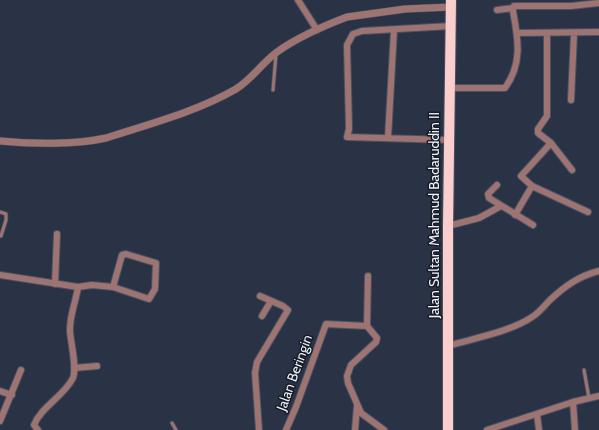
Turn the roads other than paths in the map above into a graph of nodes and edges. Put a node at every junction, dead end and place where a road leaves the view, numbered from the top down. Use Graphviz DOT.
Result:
graph roads {
  1 [pos="298,0"];
  2 [pos="451,3"];
  3 [pos="599,3"];
  4 [pos="513,8"];
  5 [pos="497,10"];
  6 [pos="451,26"];
  7 [pos="317,30"];
  8 [pos="394,30"];
  9 [pos="599,32"];
  10 [pos="517,33"];
  11 [pos="547,34"];
  12 [pos="574,34"];
  13 [pos="276,52"];
  14 [pos="450,88"];
  15 [pos="273,90"];
  16 [pos="571,100"];
  17 [pos="388,138"];
  18 [pos="449,140"];
  19 [pos="0,141"];
  20 [pos="551,143"];
  21 [pos="572,170"];
  22 [pos="497,185"];
  23 [pos="532,186"];
  24 [pos="501,206"];
  25 [pos="0,212"];
  26 [pos="588,212"];
  27 [pos="515,215"];
  28 [pos="533,225"];
  29 [pos="448,226"];
  30 [pos="57,234"];
  31 [pos="1,236"];
  32 [pos="599,271"];
  33 [pos="0,275"];
  34 [pos="368,276"];
  35 [pos="55,284"];
  36 [pos="78,287"];
  37 [pos="114,287"];
  38 [pos="260,296"];
  39 [pos="271,301"];
  40 [pos="262,316"];
  41 [pos="367,326"];
  42 [pos="448,346"];
  43 [pos="97,366"];
  44 [pos="74,368"];
  45 [pos="21,370"];
  46 [pos="584,370"];
  47 [pos="0,391"];
  48 [pos="12,395"];
  49 [pos="599,396"];
  50 [pos="589,398"];
  51 [pos="572,402"];
  52 [pos="357,405"];
  53 [pos="537,414"];
  54 [pos="0,421"];
  55 [pos="172,423"];
  56 [pos="37,430"];
  57 [pos="176,430"];
  58 [pos="259,430"];
  59 [pos="286,430"];
  60 [pos="355,430"];
  61 [pos="384,430"];
  62 [pos="448,430"];
  63 [pos="487,430"];
  64 [pos="539,430"];
  65 [pos="575,430"];
  1 -- 7 [label="street"];
  2 -- 6 [label="highway, Jalan Sultan Mahmud Badaruddin II"];
  2 -- 7 [label="street"];
  3 -- 4 [label="street"];
  4 -- 5 [label="street"];
  4 -- 10 [label="street"];
  6 -- 8 [label="street"];
  6 -- 14 [label="highway, Jalan Sultan Mahmud Badaruddin II"];
  7 -- 13 [label="street"];
  8 -- 17 [label="street"];
  8 -- 17 [label="street"];
  9 -- 12 [label="street"];
  10 -- 11 [label="street"];
  10 -- 14 [label="street"];
  11 -- 12 [label="street"];
  11 -- 20 [label="street"];
  12 -- 16 [label="street"];
  13 -- 15 [label="lane"];
  13 -- 19 [label="street"];
  14 -- 18 [label="highway, Jalan Sultan Mahmud Badaruddin II"];
  17 -- 18 [label="street"];
  18 -- 29 [label="highway, Jalan Sultan Mahmud Badaruddin II"];
  20 -- 21 [label="street"];
  20 -- 23 [label="street"];
  22 -- 24 [label="street"];
  23 -- 26 [label="street"];
  23 -- 27 [label="street"];
  24 -- 27 [label="street"];
  24 -- 29 [label="street"];
  25 -- 31 [label="lane"];
  27 -- 28 [label="street"];
  29 -- 42 [label="highway, Jalan Sultan Mahmud Badaruddin II"];
  30 -- 35 [label="street"];
  32 -- 42 [label="street"];
  33 -- 35 [label="street"];
  34 -- 41 [label="street"];
  35 -- 36 [label="street"];
  36 -- 37 [label="street"];
  36 -- 44 [label="street"];
  37 -- 37 [label="street"];
  38 -- 39 [label="street"];
  39 -- 40 [label="street"];
  39 -- 58 [label="street"];
  41 -- 52 [label="street"];
  41 -- 59 [label="street, Jalan Beringin"];
  42 -- 62 [label="highway, Jalan Sultan Mahmud Badaruddin II"];
  43 -- 44 [label="street"];
  44 -- 56 [label="street"];
  45 -- 48 [label="street"];
  46 -- 50 [label="lane"];
  47 -- 48 [label="street"];
  48 -- 54 [label="street"];
  49 -- 50 [label="street"];
  50 -- 51 [label="street"];
  51 -- 53 [label="street"];
  51 -- 65 [label="street"];
  52 -- 60 [label="street"];
  52 -- 61 [label="street"];
  53 -- 63 [label="street"];
  53 -- 64 [label="street"];
  55 -- 57 [label="lane"];
}
